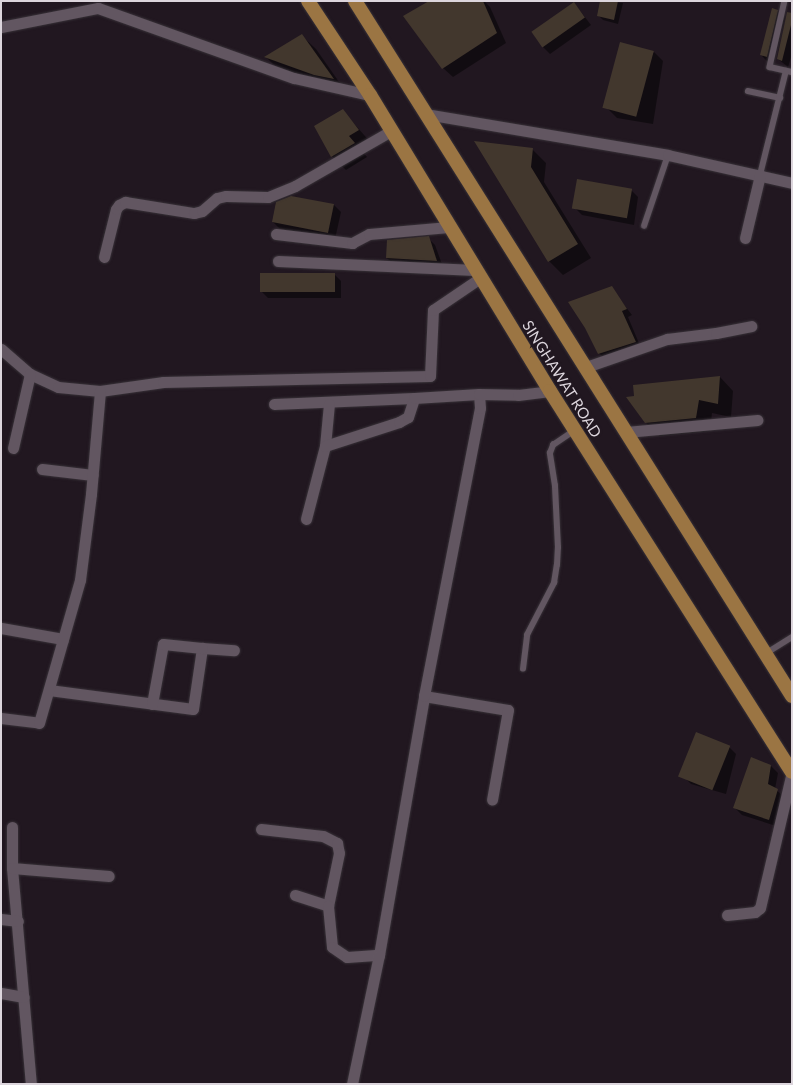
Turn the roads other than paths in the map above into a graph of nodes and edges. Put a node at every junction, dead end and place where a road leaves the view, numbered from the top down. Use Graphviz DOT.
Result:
graph roads {
  1 [pos="308,1"];
  2 [pos="355,1"];
  3 [pos="785,2"];
  4 [pos="792,5"];
  5 [pos="1,27"];
  6 [pos="789,72"];
  7 [pos="748,91"];
  8 [pos="370,95"];
  9 [pos="780,98"];
  10 [pos="426,114"];
  11 [pos="391,131"];
  12 [pos="668,155"];
  13 [pos="760,175"];
  14 [pos="792,183"];
  15 [pos="644,226"];
  16 [pos="449,227"];
  17 [pos="276,234"];
  18 [pos="746,238"];
  19 [pos="104,257"];
  20 [pos="278,261"];
  21 [pos="477,274"];
  22 [pos="750,326"];
  23 [pos="1,349"];
  24 [pos="586,368"];
  25 [pos="30,374"];
  26 [pos="100,391"];
  27 [pos="550,391"];
  28 [pos="478,394"];
  29 [pos="414,398"];
  30 [pos="274,404"];
  31 [pos="329,404"];
  32 [pos="757,420"];
  33 [pos="575,430"];
  34 [pos="626,432"];
  35 [pos="325,446"];
  36 [pos="13,448"];
  37 [pos="42,470"];
  38 [pos="93,475"];
  39 [pos="306,519"];
  40 [pos="1,628"];
  41 [pos="792,637"];
  42 [pos="63,639"];
  43 [pos="202,648"];
  44 [pos="234,650"];
  45 [pos="765,654"];
  46 [pos="523,669"];
  47 [pos="49,690"];
  48 [pos="424,696"];
  49 [pos="792,696"];
  50 [pos="152,704"];
  51 [pos="1,718"];
  52 [pos="792,772"];
  53 [pos="492,800"];
  54 [pos="12,827"];
  55 [pos="261,829"];
  56 [pos="8,862"];
  57 [pos="109,876"];
  58 [pos="296,895"];
  59 [pos="328,906"];
  60 [pos="727,915"];
  61 [pos="1,920"];
  62 [pos="18,921"];
  63 [pos="379,955"];
  64 [pos="1,993"];
  65 [pos="24,997"];
  66 [pos="31,1084"];
  67 [pos="352,1084"];
  1 -- 8 [label="main road, SINGHAWAT ROAD"];
  2 -- 10 [label="main road, SINGHAWAT ROAD"];
  3 -- 4 [label="lane"];
  3 -- 6 [label="lane"];
  5 -- 8 [label="street"];
  6 -- 9 [label="lane"];
  7 -- 9 [label="lane"];
  8 -- 11 [label="main road, SINGHAWAT ROAD"];
  9 -- 13 [label="lane"];
  10 -- 12 [label="street"];
  10 -- 24 [label="main road, SINGHAWAT ROAD"];
  11 -- 16 [label="main road, SINGHAWAT ROAD"];
  11 -- 19 [label="street"];
  12 -- 13 [label="street"];
  12 -- 15 [label="lane"];
  13 -- 14 [label="street"];
  13 -- 18 [label="street"];
  16 -- 17 [label="street"];
  16 -- 21 [label="main road, SINGHAWAT ROAD"];
  20 -- 21 [label="street"];
  21 -- 26 [label="street"];
  21 -- 27 [label="main road, SINGHAWAT ROAD"];
  22 -- 24 [label="street"];
  23 -- 25 [label="street"];
  24 -- 34 [label="main road, SINGHAWAT ROAD"];
  25 -- 26 [label="street"];
  25 -- 36 [label="street"];
  26 -- 38 [label="street"];
  27 -- 28 [label="street"];
  27 -- 33 [label="main road, SINGHAWAT ROAD"];
  28 -- 29 [label="street"];
  28 -- 48 [label="street"];
  29 -- 31 [label="street"];
  29 -- 35 [label="street"];
  30 -- 31 [label="street"];
  31 -- 35 [label="street"];
  32 -- 34 [label="street"];
  33 -- 46 [label="lane"];
  33 -- 52 [label="main road, SINGHAWAT ROAD"];
  34 -- 45 [label="main road, SINGHAWAT ROAD"];
  35 -- 39 [label="street"];
  37 -- 38 [label="street"];
  38 -- 42 [label="street"];
  40 -- 42 [label="street"];
  41 -- 45 [label="lane"];
  42 -- 47 [label="street"];
  43 -- 44 [label="street"];
  43 -- 50 [label="street"];
  43 -- 50 [label="street"];
  45 -- 49 [label="main road, SINGHAWAT ROAD"];
  47 -- 50 [label="street"];
  47 -- 51 [label="street"];
  48 -- 53 [label="street"];
  48 -- 63 [label="street"];
  52 -- 60 [label="street"];
  54 -- 56 [label="street"];
  55 -- 59 [label="street"];
  56 -- 57 [label="street"];
  56 -- 62 [label="street"];
  58 -- 59 [label="street"];
  59 -- 63 [label="street"];
  61 -- 62 [label="street"];
  62 -- 65 [label="street"];
  63 -- 67 [label="street"];
  64 -- 65 [label="street"];
  65 -- 66 [label="street"];
}
